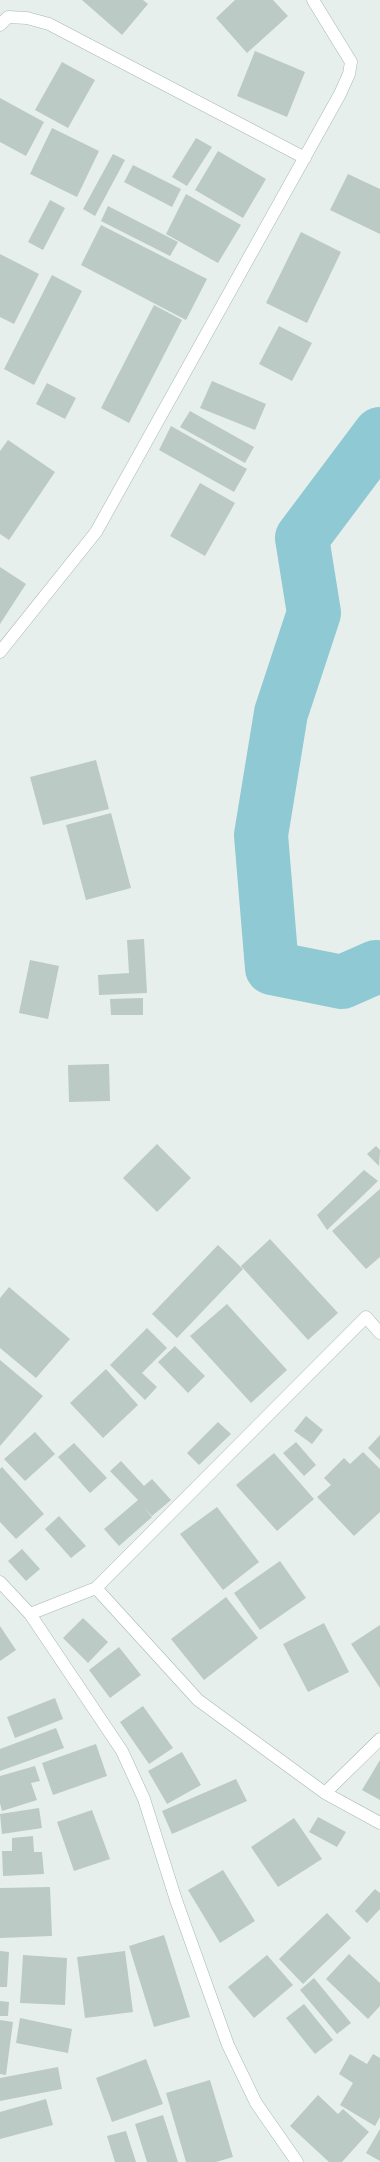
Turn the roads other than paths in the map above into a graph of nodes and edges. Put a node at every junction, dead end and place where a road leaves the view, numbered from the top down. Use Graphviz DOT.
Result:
graph roads {
  1 [pos="313,0"];
  2 [pos="0,25"];
  3 [pos="305,158"];
  4 [pos="0,652"];
  5 [pos="380,1333"];
  6 [pos="0,1582"];
  7 [pos="96,1588"];
  8 [pos="30,1614"];
  9 [pos="380,1739"];
  10 [pos="325,1793"];
  11 [pos="380,1823"];
  12 [pos="297,2162"];
  1 -- 3 [label="street"];
  2 -- 3 [label="street"];
  3 -- 4 [label="street"];
  5 -- 7 [label="street"];
  6 -- 8 [label="street"];
  7 -- 8 [label="street"];
  7 -- 10 [label="street"];
  8 -- 12 [label="street"];
  9 -- 10 [label="street"];
  10 -- 11 [label="street"];
}
